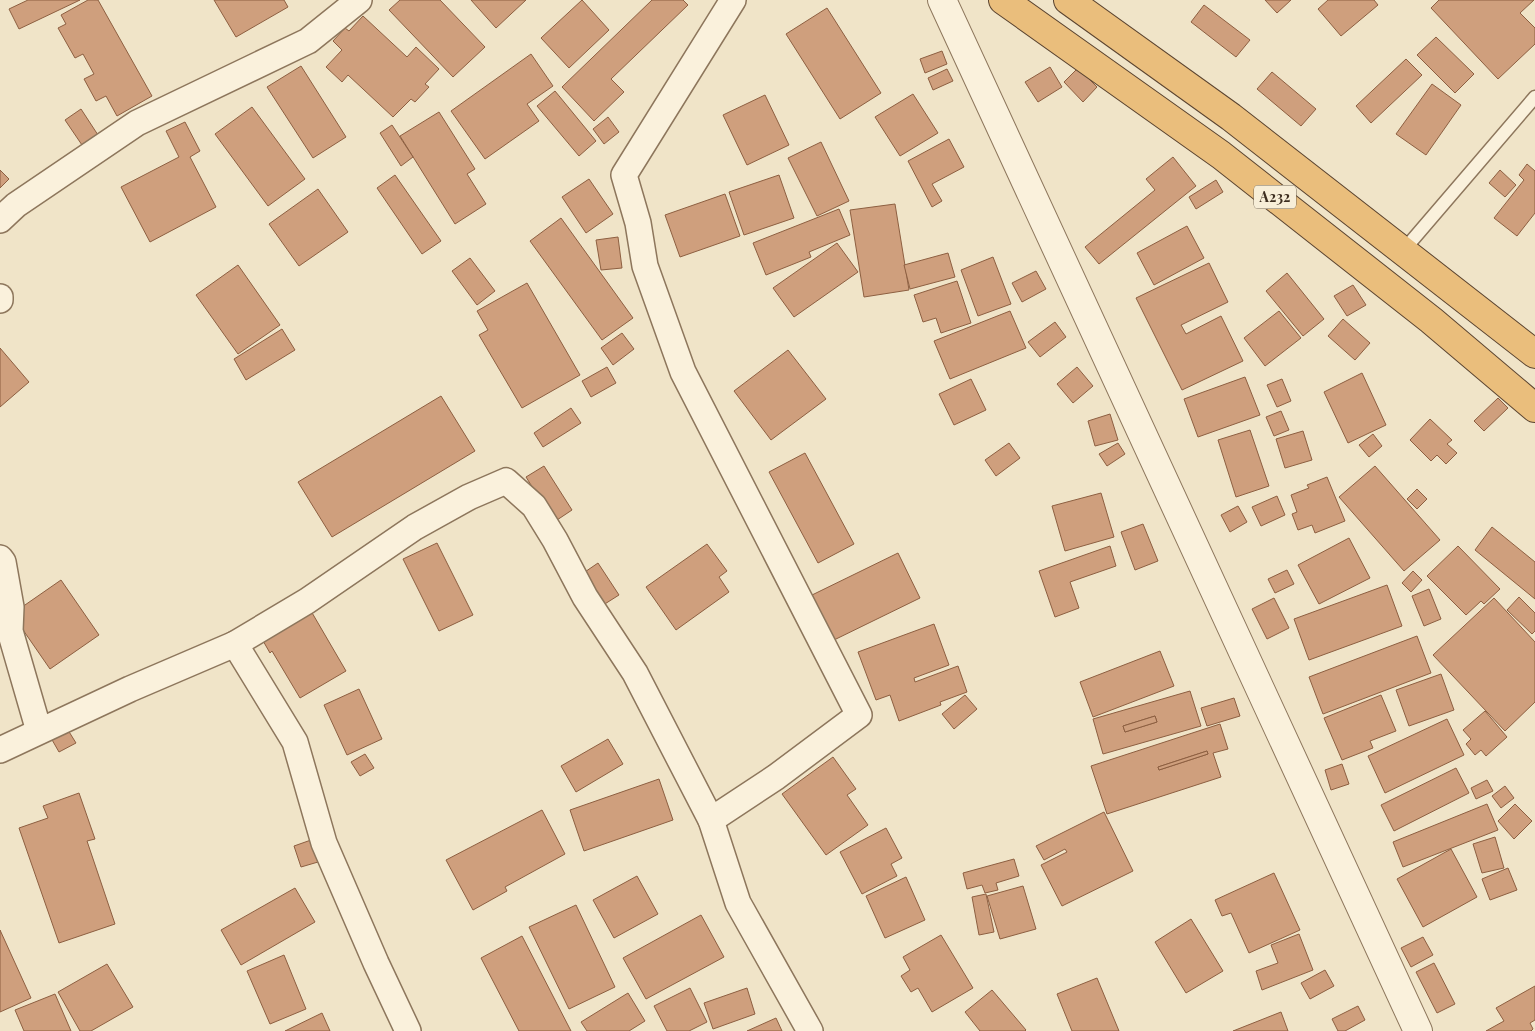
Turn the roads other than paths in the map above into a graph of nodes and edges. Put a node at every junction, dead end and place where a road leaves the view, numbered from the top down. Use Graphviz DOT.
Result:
graph roads {
  1 [pos="359,0"];
  2 [pos="733,0"];
  3 [pos="942,0"];
  4 [pos="1003,0"];
  5 [pos="1068,0"];
  6 [pos="1535,97"];
  7 [pos="0,220"];
  8 [pos="1402,251"];
  9 [pos="1535,354"];
  10 [pos="1535,408"];
  11 [pos="0,558"];
  12 [pos="234,644"];
  13 [pos="39,730"];
  14 [pos="0,750"];
  15 [pos="712,820"];
  16 [pos="408,1031"];
  17 [pos="810,1031"];
  18 [pos="1418,1031"];
  1 -- 7 [label="street"];
  2 -- 15 [label="street"];
  3 -- 18 [label="street"];
  4 -- 10 [label="highway, A232"];
  5 -- 8 [label="highway, A232"];
  6 -- 8 [label="lane"];
  8 -- 9 [label="highway, A232"];
  11 -- 13 [label="street"];
  12 -- 13 [label="street"];
  12 -- 15 [label="street"];
  12 -- 16 [label="street"];
  13 -- 14 [label="street"];
  15 -- 17 [label="street"];
}
